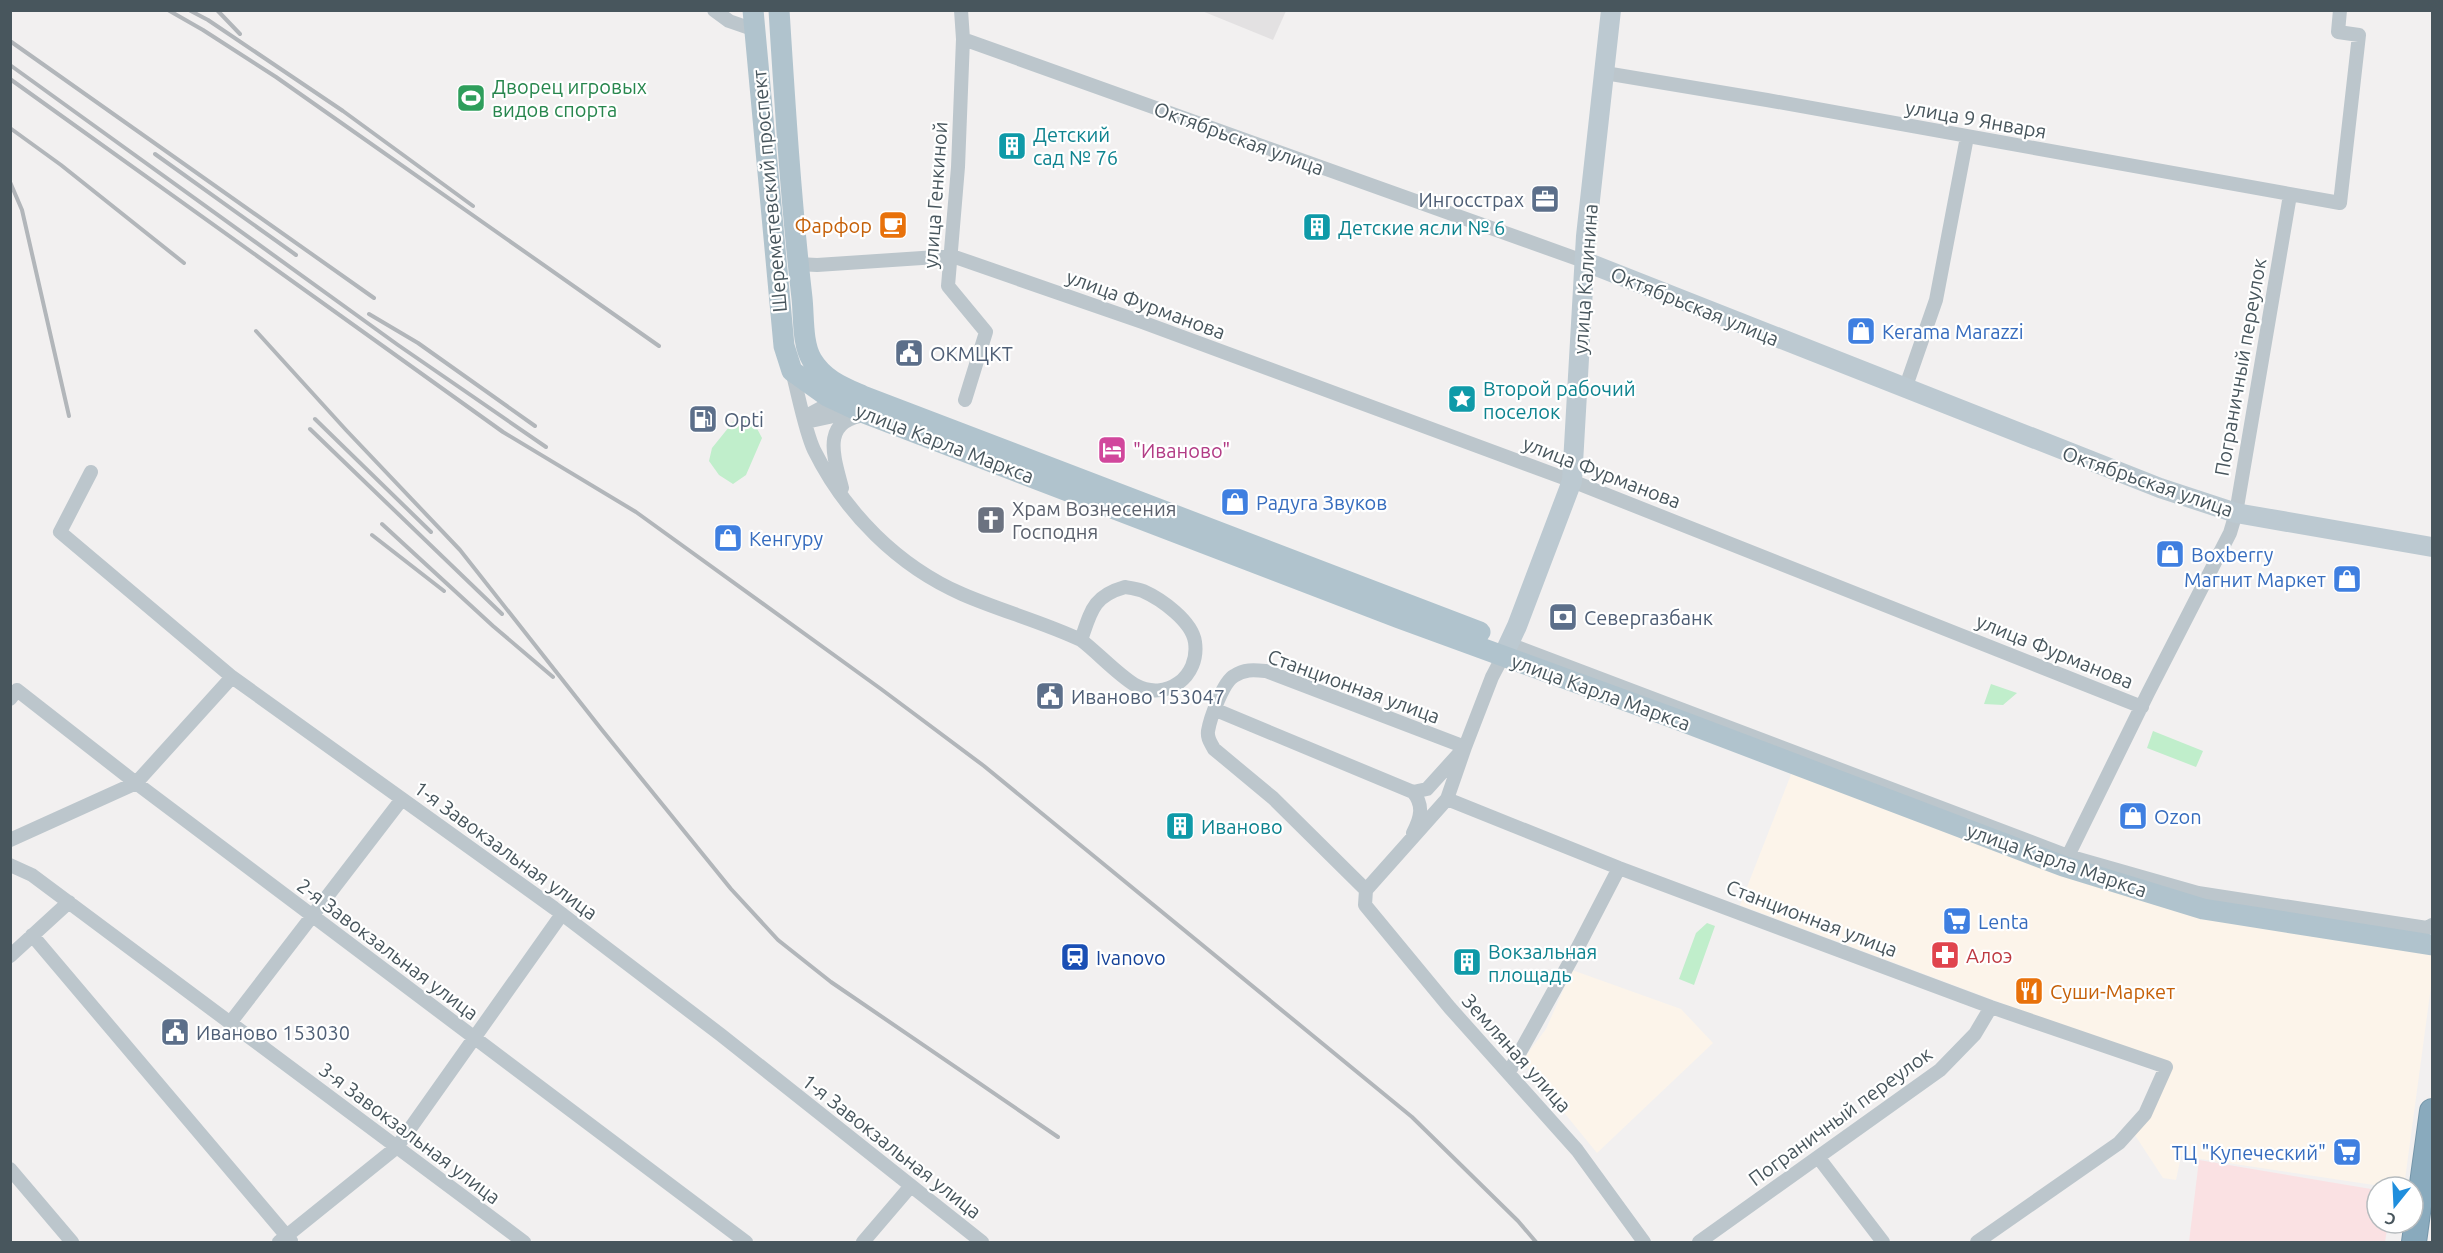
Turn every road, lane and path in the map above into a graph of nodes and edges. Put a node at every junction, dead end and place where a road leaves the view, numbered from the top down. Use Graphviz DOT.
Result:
graph roads {
  1 [pos="714,10"];
  2 [pos="961,10"];
  3 [pos="1611,10"];
  4 [pos="2340,10"];
  5 [pos="754,20"];
  6 [pos="780,20"];
  7 [pos="963,39"];
  8 [pos="1605,74"];
  9 [pos="1967,137"];
  10 [pos="2290,195"];
  11 [pos="952,256"];
  12 [pos="1586,262"];
  13 [pos="798,264"];
  14 [pos="811,358"];
  15 [pos="800,378"];
  16 [pos="1905,389"];
  17 [pos="836,400"];
  18 [pos="965,400"];
  19 [pos="864,407"];
  20 [pos="806,422"];
  21 [pos="91,472"];
  22 [pos="1572,481"];
  23 [pos="845,499"];
  24 [pos="2236,513"];
  25 [pos="2433,547"];
  26 [pos="1081,640"];
  27 [pos="1506,650"];
  28 [pos="232,676"];
  29 [pos="10,699"];
  30 [pos="2142,707"];
  31 [pos="1216,710"];
  32 [pos="1465,747"];
  33 [pos="136,783"];
  34 [pos="1413,792"];
  35 [pos="402,799"];
  36 [pos="1447,800"];
  37 [pos="10,840"];
  38 [pos="1401,853"];
  39 [pos="2066,861"];
  40 [pos="10,865"];
  41 [pos="1619,868"];
  42 [pos="1366,890"];
  43 [pos="69,902"];
  44 [pos="562,914"];
  45 [pos="313,917"];
  46 [pos="2433,925"];
  47 [pos="32,935"];
  48 [pos="2433,945"];
  49 [pos="10,957"];
  50 [pos="1991,1007"];
  51 [pos="230,1023"];
  52 [pos="474,1038"];
  53 [pos="1509,1072"];
  54 [pos="2433,1111"];
  55 [pos="397,1147"];
  56 [pos="1818,1156"];
  57 [pos="10,1169"];
  58 [pos="910,1187"];
  59 [pos="286,1240"];
  60 [pos="72,1242"];
  61 [pos="524,1242"];
  62 [pos="746,1242"];
  63 [pos="863,1242"];
  64 [pos="982,1242"];
  65 [pos="1644,1242"];
  66 [pos="1698,1242"];
  67 [pos="1883,1242"];
  68 [pos="1977,1242"];
  69 [pos="2414,1242"];
  1 -- 5 [label="street"];
  2 -- 7 [label="street, улица Генкиной"];
  3 -- 8 [label="main road, улица Калинина"];
  4 -- 10 [label="street, улица 9 Января"];
  5 -- 6 [label="main road"];
  5 -- 15 [label="main road, Шереметевский проспект"];
  6 -- 13 [label="main road, Шереметевский проспект"];
  7 -- 11 [label="street, улица Генкиной"];
  7 -- 12 [label="street, Октябрьская улица"];
  8 -- 9 [label="street, улица 9 Января"];
  8 -- 12 [label="main road, улица Калинина"];
  9 -- 10 [label="street, улица 9 Января"];
  9 -- 16 [label="street"];
  10 -- 24 [label="street, Пограничный переулок"];
  11 -- 13 [label="street, улица Фурманова"];
  11 -- 18 [label="street, улица Генкиной"];
  11 -- 22 [label="street, улица Фурманова"];
  12 -- 16 [label="main road, Октябрьская улица"];
  12 -- 22 [label="main road, улица Калинина"];
  13 -- 14 [label="main road, Шереметевский проспект"];
  14 -- 15 [label="street"];
  14 -- 19 [label="main road, улица Карла Маркса"];
  15 -- 17 [label="main road, улица Карла Маркса"];
  15 -- 20 [label="street"];
  15 -- 20 [label="street"];
  16 -- 24 [label="main road, Октябрьская улица"];
  17 -- 19 [label="main road, улица Карла Маркса"];
  17 -- 20 [label="street"];
  19 -- 20 [label="street"];
  19 -- 23 [label="street"];
  19 -- 27 [label="main road, улица Карла Маркса"];
  20 -- 23 [label="street"];
  21 -- 28 [label="street, 1-я Завокзальная улица"];
  22 -- 27 [label="main road, улица Калинина"];
  22 -- 30 [label="street, улица Фурманова"];
  23 -- 26 [label="street"];
  24 -- 25 [label="main road, Октябрьская улица"];
  24 -- 30 [label="street, Пограничный переулок"];
  26 -- 26 [label="street"];
  27 -- 32 [label="street"];
  27 -- 39 [label="main road, улица Карла Маркса"];
  28 -- 33 [label="street"];
  28 -- 35 [label="street, 1-я Завокзальная улица"];
  29 -- 33 [label="street, 2-я Завокзальная улица"];
  30 -- 39 [label="street, Пограничный переулок"];
  31 -- 32 [label="street, Станционная улица"];
  31 -- 34 [label="street"];
  31 -- 42 [label="street"];
  32 -- 34 [label="street"];
  32 -- 36 [label="street"];
  33 -- 37 [label="street"];
  33 -- 45 [label="street, 2-я Завокзальная улица"];
  34 -- 38 [label="street"];
  35 -- 44 [label="street, 1-я Завокзальная улица"];
  35 -- 45 [label="street"];
  36 -- 38 [label="street"];
  36 -- 41 [label="street, Станционная улица"];
  38 -- 42 [label="street"];
  39 -- 46 [label="street, улица Карла Маркса"];
  39 -- 48 [label="main road, улица Карла Маркса"];
  40 -- 43 [label="street, 3-я Завокзальная улица"];
  41 -- 50 [label="street, Станционная улица"];
  41 -- 53 [label="street"];
  42 -- 53 [label="street, Земляная улица"];
  43 -- 47 [label="street"];
  43 -- 51 [label="street, 3-я Завокзальная улица"];
  44 -- 52 [label="street"];
  44 -- 58 [label="street, 1-я Завокзальная улица"];
  45 -- 51 [label="street"];
  45 -- 52 [label="street, 2-я Завокзальная улица"];
  47 -- 49 [label="street"];
  47 -- 59 [label="street"];
  50 -- 56 [label="street, Пограничный переулок"];
  50 -- 68 [label="street, Станционная улица"];
  51 -- 55 [label="street, 3-я Завокзальная улица"];
  52 -- 55 [label="street"];
  52 -- 62 [label="street, 2-я Завокзальная улица"];
  53 -- 65 [label="street, Земляная улица"];
  54 -- 69 [label="highway"];
  55 -- 59 [label="street"];
  55 -- 61 [label="street, 3-я Завокзальная улица"];
  56 -- 66 [label="street, Пограничный переулок"];
  56 -- 67 [label="street"];
  57 -- 60 [label="street"];
  58 -- 63 [label="street"];
  58 -- 64 [label="street, 1-я Завокзальная улица"];
}
